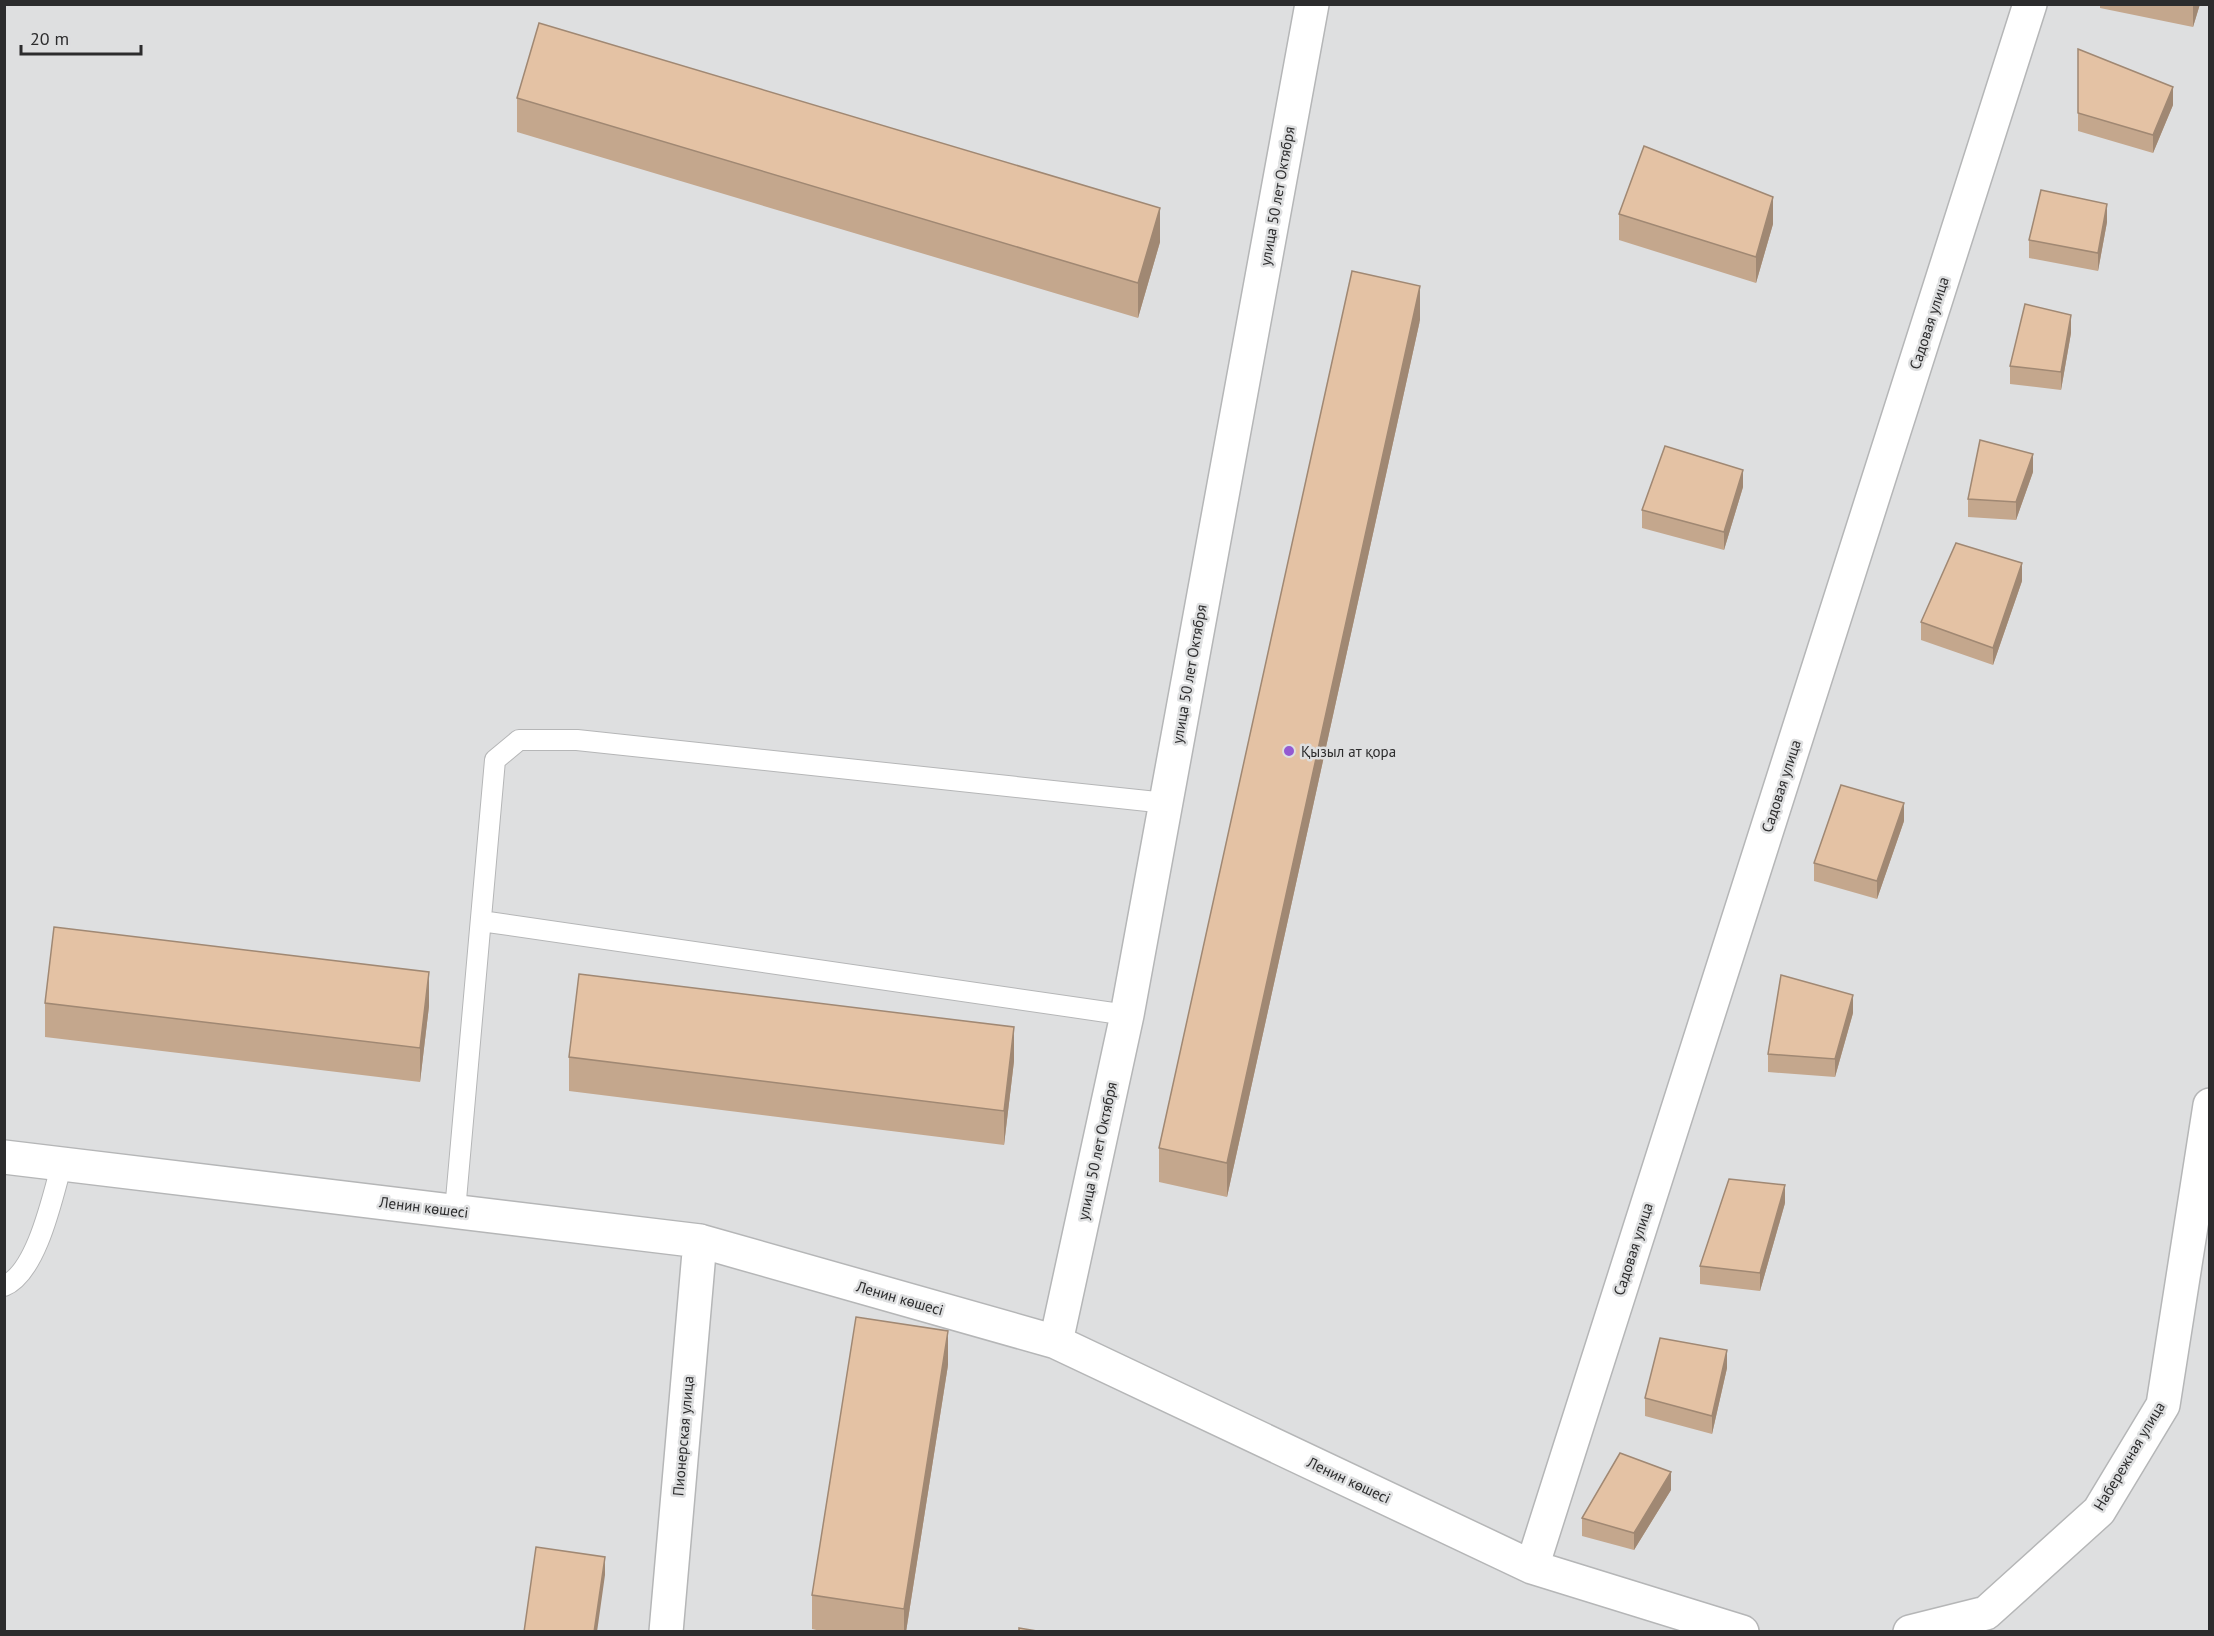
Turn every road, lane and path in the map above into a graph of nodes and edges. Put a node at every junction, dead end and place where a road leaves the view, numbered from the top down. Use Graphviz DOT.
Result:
graph roads {
  1 [pos="1312,4"];
  2 [pos="2030,4"];
  3 [pos="1166,803"];
  4 [pos="481,921"];
  5 [pos="1127,1015"];
  6 [pos="2210,1105"];
  7 [pos="4,1157"];
  8 [pos="62,1163"];
  9 [pos="455,1211"];
  10 [pos="700,1241"];
  11 [pos="4,1286"];
  12 [pos="1056,1342"];
  13 [pos="1532,1567"];
  14 [pos="666,1632"];
  15 [pos="1742,1632"];
  16 [pos="1910,1632"];
  1 -- 3 [label="street, улица 50 лет Октября"];
  2 -- 13 [label="street, Садовая улица"];
  3 -- 4 [label="lane"];
  3 -- 5 [label="street, улица 50 лет Октября"];
  4 -- 5 [label="lane"];
  4 -- 9 [label="lane"];
  5 -- 12 [label="street, улица 50 лет Октября"];
  6 -- 16 [label="street, Набережная улица"];
  7 -- 8 [label="street, Ленин көшесі"];
  8 -- 9 [label="street, Ленин көшесі"];
  8 -- 11 [label="lane"];
  9 -- 10 [label="street, Ленин көшесі"];
  10 -- 12 [label="street, Ленин көшесі"];
  10 -- 14 [label="street, Пионерская улица"];
  12 -- 13 [label="street, Ленин көшесі"];
  13 -- 15 [label="street, Ленин көшесі"];
}
